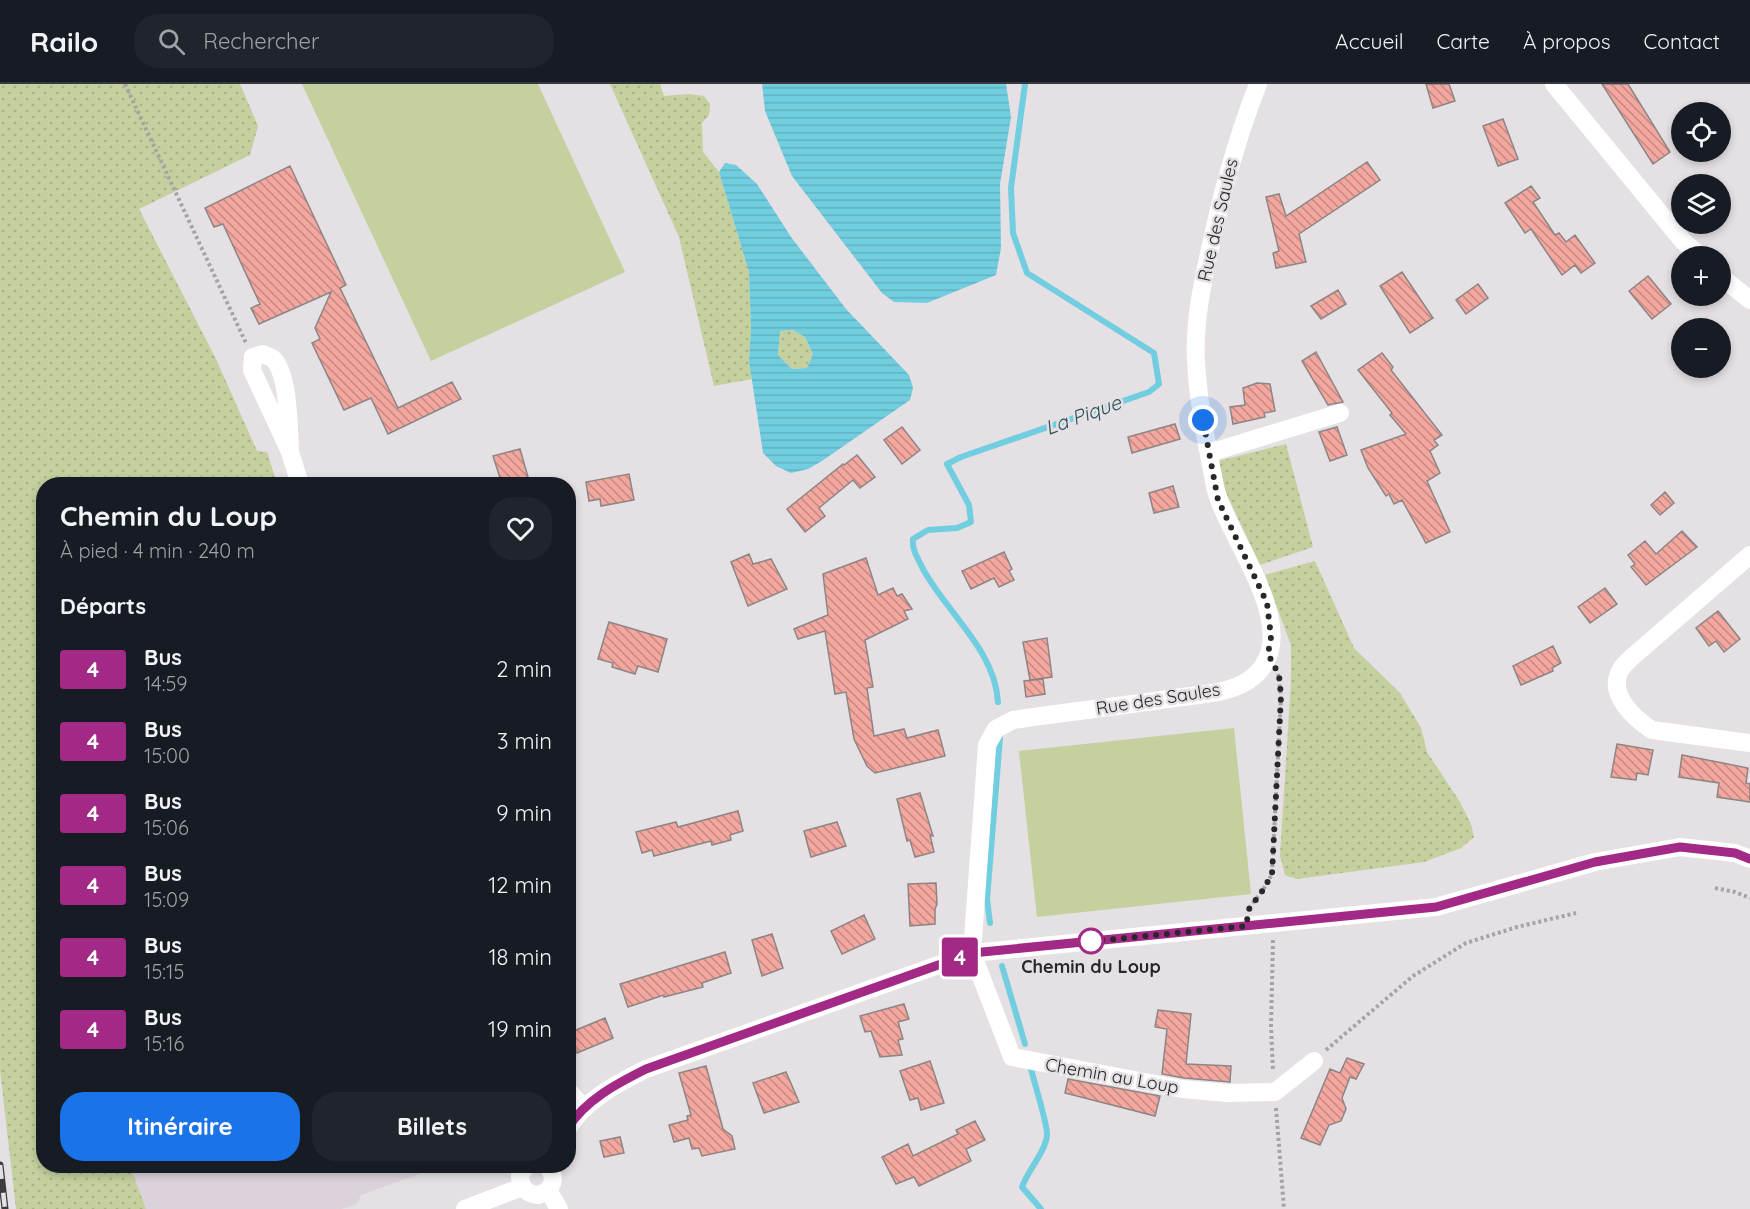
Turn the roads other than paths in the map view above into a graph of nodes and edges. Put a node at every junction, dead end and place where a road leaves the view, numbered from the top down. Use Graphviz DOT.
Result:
graph roads {
  1 [pos="1258,84"];
  2 [pos="1554,84"];
  3 [pos="1689,246"];
  4 [pos="1731,285"];
  5 [pos="1750,300"];
  6 [pos="253,357"];
  7 [pos="1340,414"];
  8 [pos="1209,453"];
  9 [pos="298,477"];
  10 [pos="1750,555"];
  11 [pos="1750,743"];
  12 [pos="1750,858"];
  13 [pos="972,953"];
  14 [pos="1314,1061"];
  15 [pos="576,1099"];
  16 [pos="584,1109"];
  17 [pos="576,1118"];
  18 [pos="521,1173"];
  19 [pos="551,1173"];
  20 [pos="522,1187"];
  21 [pos="548,1190"];
  22 [pos="465,1209"];
  23 [pos="559,1209"];
  1 -- 8 [label="street, Rue des Saules"];
  2 -- 3 [label="street"];
  4 -- 5 [label="street"];
  6 -- 9 [label="street"];
  7 -- 8 [label="street"];
  8 -- 13 [label="street, Rue des Saules"];
  10 -- 11 [label="street"];
  12 -- 13 [label="street"];
  13 -- 14 [label="street, Chemin au Loup"];
  13 -- 16 [label="street"];
  15 -- 16 [label="street"];
  16 -- 17 [label="street"];
  18 -- 20 [label="street"];
  19 -- 21 [label="street"];
  20 -- 21 [label="street"];
  20 -- 22 [label="street"];
  21 -- 23 [label="street"];
}
